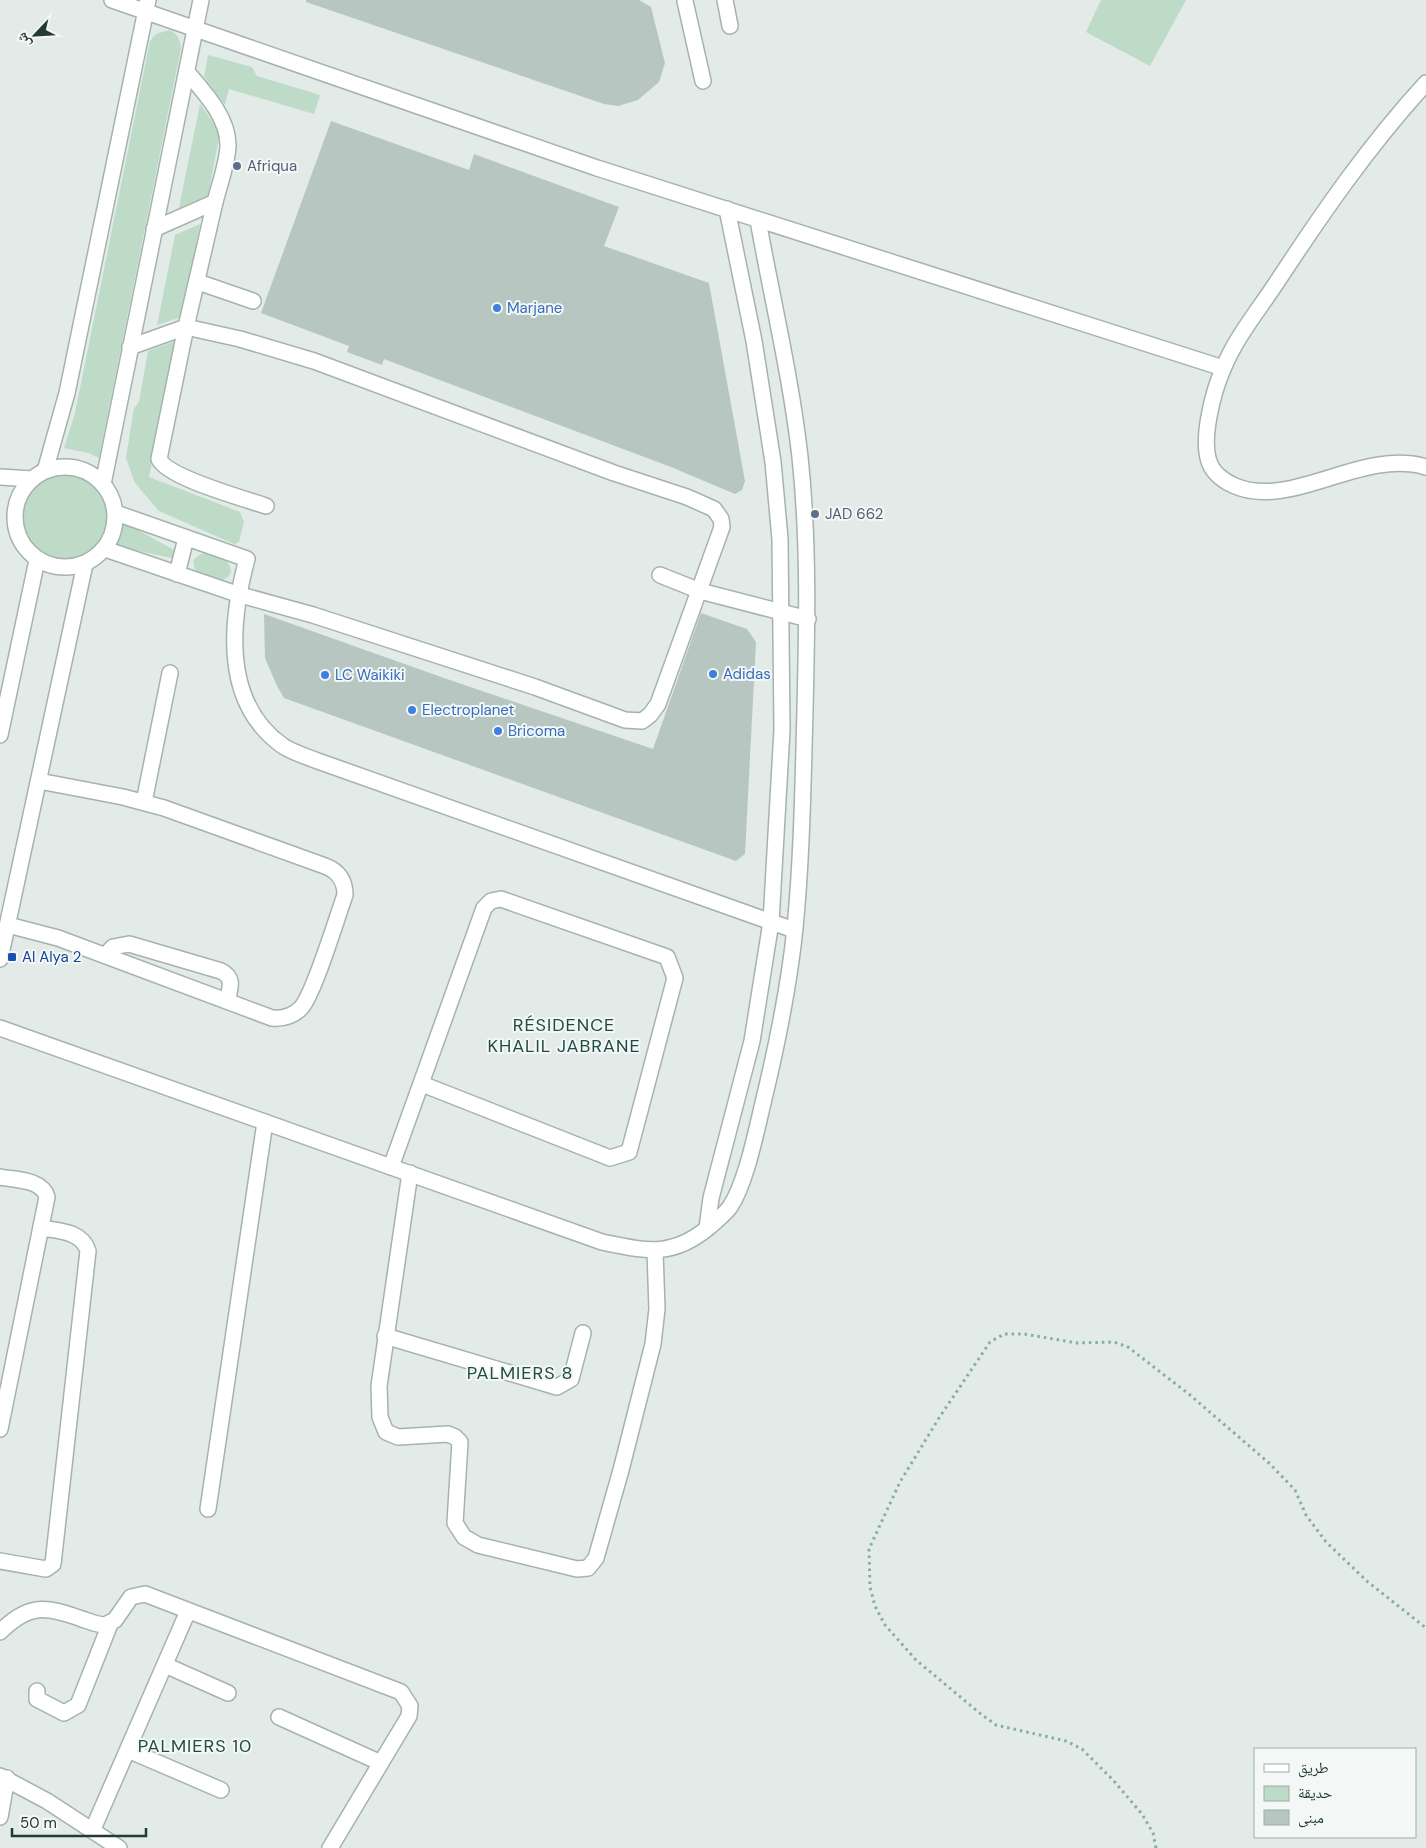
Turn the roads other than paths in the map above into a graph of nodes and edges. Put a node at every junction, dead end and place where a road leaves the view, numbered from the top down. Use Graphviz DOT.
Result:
graph roads {
  1 [pos="112,0"];
  2 [pos="201,0"];
  3 [pos="680,0"];
  4 [pos="725,0"];
  5 [pos="146,7"];
  6 [pos="730,26"];
  7 [pos="196,28"];
  8 [pos="187,72"];
  9 [pos="703,81"];
  10 [pos="1426,83"];
  11 [pos="215,202"];
  12 [pos="727,209"];
  13 [pos="758,220"];
  14 [pos="154,229"];
  15 [pos="198,282"];
  16 [pos="253,301"];
  17 [pos="186,327"];
  18 [pos="130,347"];
  19 [pos="1223,368"];
  20 [pos="1426,467"];
  21 [pos="45,470"];
  22 [pos="0,477"];
  23 [pos="32,479"];
  24 [pos="103,484"];
  25 [pos="266,506"];
  26 [pos="116,514"];
  27 [pos="0,516"];
  28 [pos="15,523"];
  29 [pos="186,538"];
  30 [pos="105,549"];
  31 [pos="37,560"];
  32 [pos="85,564"];
  33 [pos="177,574"];
  34 [pos="660,575"];
  35 [pos="700,591"];
  36 [pos="237,594"];
  37 [pos="782,613"];
  38 [pos="808,619"];
  39 [pos="170,673"];
  40 [pos="0,734"];
  41 [pos="39,781"];
  42 [pos="144,802"];
  43 [pos="771,922"];
  44 [pos="8,924"];
  45 [pos="794,930"];
  46 [pos="106,955"];
  47 [pos="0,959"];
  48 [pos="227,1001"];
  49 [pos="0,1028"];
  50 [pos="422,1084"];
  51 [pos="265,1122"];
  52 [pos="392,1167"];
  53 [pos="410,1174"];
  54 [pos="0,1177"];
  55 [pos="42,1228"];
  56 [pos="708,1228"];
  57 [pos="654,1251"];
  58 [pos="583,1333"];
  59 [pos="385,1336"];
  60 [pos="0,1429"];
  61 [pos="208,1508"];
  62 [pos="0,1561"];
  63 [pos="188,1611"];
  64 [pos="110,1624"];
  65 [pos="0,1632"];
  66 [pos="164,1665"];
  67 [pos="37,1691"];
  68 [pos="228,1693"];
  69 [pos="279,1717"];
  70 [pos="128,1750"];
  71 [pos="380,1763"];
  72 [pos="4,1777"];
  73 [pos="221,1790"];
  74 [pos="0,1817"];
  75 [pos="93,1829"];
  76 [pos="119,1848"];
  77 [pos="330,1848"];
  1 -- 5 [label="street"];
  2 -- 7 [label="street"];
  3 -- 9 [label="street"];
  4 -- 6 [label="street"];
  5 -- 7 [label="street"];
  5 -- 21 [label="street"];
  7 -- 8 [label="street"];
  7 -- 12 [label="street"];
  8 -- 11 [label="street"];
  8 -- 14 [label="street"];
  10 -- 19 [label="street"];
  11 -- 14 [label="street"];
  11 -- 15 [label="street"];
  12 -- 13 [label="street"];
  12 -- 37 [label="street"];
  13 -- 19 [label="street"];
  13 -- 38 [label="street"];
  14 -- 18 [label="street"];
  15 -- 16 [label="street"];
  15 -- 17 [label="street"];
  17 -- 18 [label="street"];
  17 -- 25 [label="street"];
  17 -- 35 [label="street"];
  18 -- 24 [label="street"];
  19 -- 20 [label="street"];
  21 -- 23 [label="street"];
  21 -- 24 [label="street"];
  22 -- 23 [label="street"];
  23 -- 28 [label="street"];
  24 -- 26 [label="street"];
  26 -- 29 [label="street"];
  26 -- 30 [label="street"];
  27 -- 28 [label="street"];
  28 -- 31 [label="street"];
  29 -- 33 [label="street"];
  29 -- 36 [label="street"];
  30 -- 32 [label="street"];
  30 -- 33 [label="street"];
  31 -- 32 [label="street"];
  31 -- 40 [label="street"];
  32 -- 41 [label="street"];
  33 -- 36 [label="street"];
  34 -- 35 [label="street"];
  35 -- 36 [label="street"];
  35 -- 37 [label="street"];
  36 -- 43 [label="street"];
  37 -- 38 [label="street"];
  37 -- 43 [label="street"];
  38 -- 45 [label="street"];
  39 -- 42 [label="street"];
  41 -- 42 [label="street"];
  41 -- 44 [label="street"];
  42 -- 48 [label="street"];
  43 -- 45 [label="street"];
  43 -- 56 [label="street"];
  44 -- 46 [label="street"];
  44 -- 47 [label="street"];
  45 -- 56 [label="street"];
  46 -- 48 [label="street"];
  46 -- 48 [label="street"];
  49 -- 51 [label="street"];
  50 -- 50 [label="street"];
  50 -- 52 [label="street"];
  51 -- 52 [label="street"];
  51 -- 61 [label="street"];
  52 -- 53 [label="street"];
  53 -- 57 [label="street"];
  53 -- 59 [label="street"];
  54 -- 55 [label="street"];
  55 -- 60 [label="street"];
  55 -- 62 [label="street"];
  56 -- 57 [label="street"];
  57 -- 59 [label="street"];
  58 -- 59 [label="street"];
  63 -- 64 [label="street"];
  63 -- 66 [label="street"];
  63 -- 71 [label="street"];
  64 -- 65 [label="street"];
  64 -- 67 [label="street"];
  66 -- 68 [label="street"];
  66 -- 70 [label="street"];
  69 -- 71 [label="street"];
  70 -- 73 [label="street"];
  70 -- 75 [label="street"];
  71 -- 77 [label="street"];
  72 -- 74 [label="street"];
  72 -- 75 [label="street"];
  75 -- 76 [label="street"];
}
